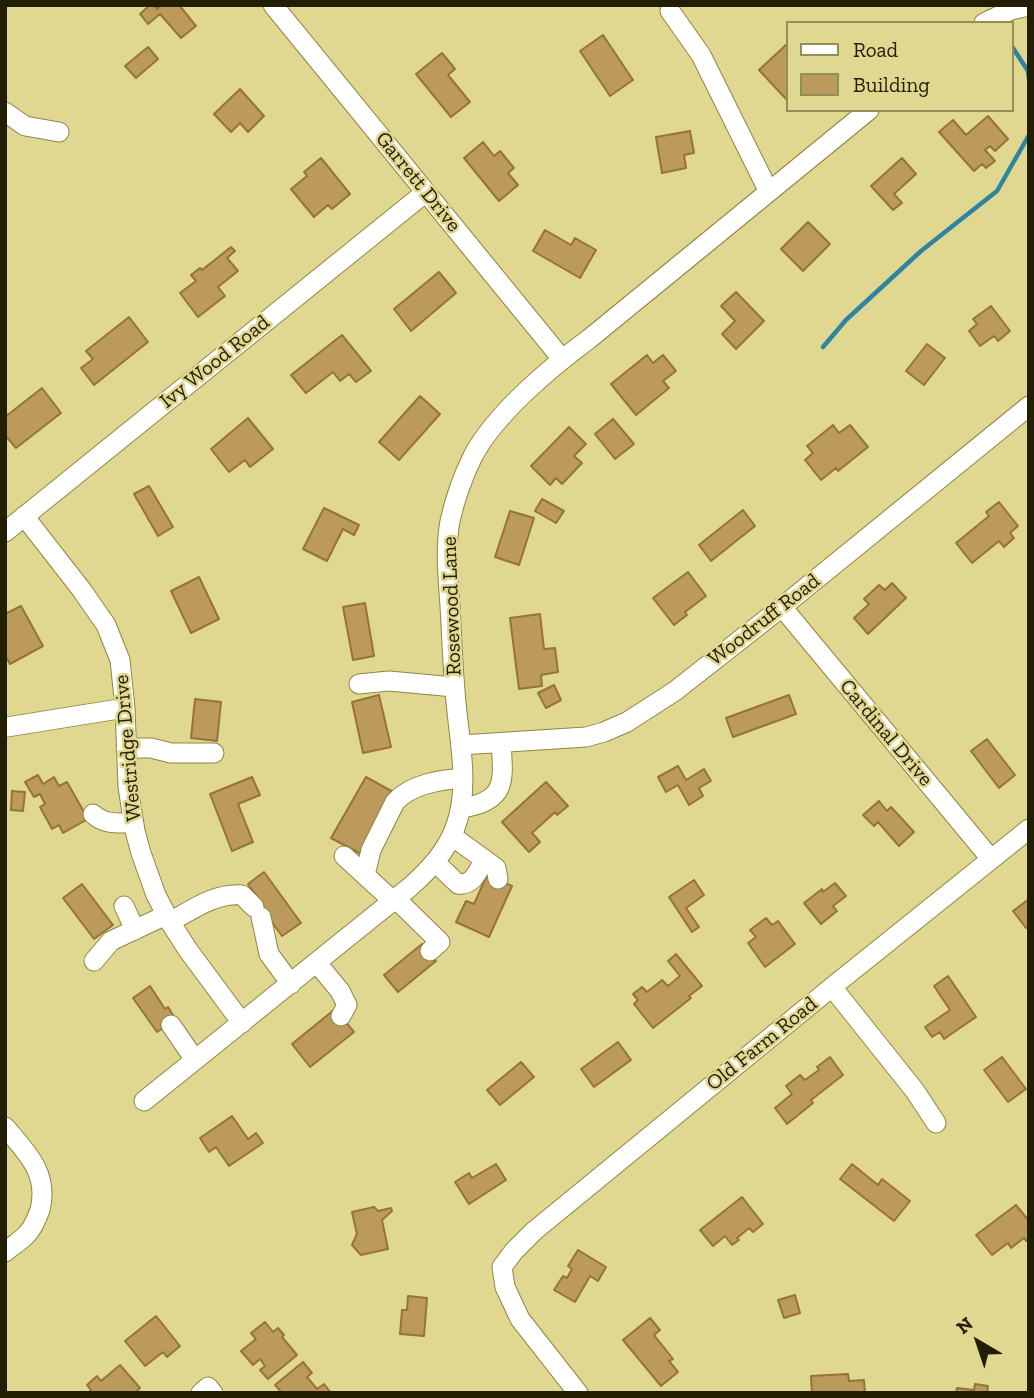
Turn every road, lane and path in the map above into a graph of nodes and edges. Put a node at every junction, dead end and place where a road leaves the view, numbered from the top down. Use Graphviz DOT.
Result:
graph roads {
  1 [pos="274,5"];
  2 [pos="1029,6"];
  3 [pos="670,11"];
  4 [pos="990,16"];
  5 [pos="5,111"];
  6 [pos="867,112"];
  7 [pos="59,132"];
  8 [pos="426,192"];
  9 [pos="769,192"];
  10 [pos="562,359"];
  11 [pos="1029,406"];
  12 [pos="24,516"];
  13 [pos="5,532"];
  14 [pos="782,607"];
  15 [pos="359,684"];
  16 [pos="454,687"];
  17 [pos="125,708"];
  18 [pos="6,727"];
  19 [pos="501,744"];
  20 [pos="461,745"];
  21 [pos="126,748"];
  22 [pos="214,753"];
  23 [pos="463,778"];
  24 [pos="461,808"];
  25 [pos="93,814"];
  26 [pos="134,823"];
  27 [pos="1029,829"];
  28 [pos="452,835"];
  29 [pos="344,856"];
  30 [pos="991,859"];
  31 [pos="484,860"];
  32 [pos="435,862"];
  33 [pos="365,875"];
  34 [pos="498,878"];
  35 [pos="395,900"];
  36 [pos="124,906"];
  37 [pos="168,918"];
  38 [pos="135,930"];
  39 [pos="430,951"];
  40 [pos="94,961"];
  41 [pos="317,963"];
  42 [pos="291,984"];
  43 [pos="832,987"];
  44 [pos="341,1016"];
  45 [pos="242,1023"];
  46 [pos="171,1025"];
  47 [pos="195,1060"];
  48 [pos="144,1101"];
  49 [pos="936,1123"];
  50 [pos="5,1127"];
  51 [pos="5,1252"];
  52 [pos="578,1393"];
  1 -- 8 [label="street, Garrett Drive"];
  2 -- 4 [label="street"];
  3 -- 9 [label="street"];
  5 -- 7 [label="street"];
  6 -- 9 [label="street, Rosewood Lane"];
  8 -- 10 [label="street, Garrett Drive"];
  8 -- 12 [label="street, Ivy Wood Road"];
  9 -- 10 [label="street, Rosewood Lane"];
  10 -- 16 [label="street, Rosewood Lane"];
  11 -- 14 [label="street, Woodruff Road"];
  12 -- 13 [label="street, Ivy Wood Road"];
  12 -- 17 [label="street, Westridge Drive"];
  14 -- 19 [label="street, Woodruff Road"];
  14 -- 30 [label="street, Cardinal Drive"];
  15 -- 16 [label="street"];
  16 -- 20 [label="street, Rosewood Lane"];
  17 -- 18 [label="street"];
  17 -- 21 [label="street, Westridge Drive"];
  19 -- 20 [label="street, Woodruff Road"];
  19 -- 24 [label="street"];
  20 -- 23 [label="street, Rosewood Lane"];
  21 -- 22 [label="street"];
  21 -- 26 [label="street, Westridge Drive"];
  23 -- 24 [label="street, Rosewood Lane"];
  23 -- 33 [label="street"];
  24 -- 28 [label="street, Rosewood Lane"];
  25 -- 26 [label="street"];
  26 -- 37 [label="street, Westridge Drive"];
  27 -- 30 [label="street, Old Farm Road"];
  28 -- 31 [label="street"];
  28 -- 32 [label="street, Rosewood Lane"];
  29 -- 33 [label="street"];
  30 -- 43 [label="street, Old Farm Road"];
  31 -- 32 [label="street"];
  31 -- 34 [label="street"];
  32 -- 35 [label="street, Rosewood Lane"];
  33 -- 35 [label="street"];
  35 -- 39 [label="street"];
  35 -- 41 [label="street, Rosewood Lane"];
  36 -- 38 [label="street"];
  37 -- 38 [label="street"];
  37 -- 42 [label="street"];
  37 -- 45 [label="street, Westridge Drive"];
  38 -- 40 [label="street"];
  41 -- 42 [label="street, Rosewood Lane"];
  41 -- 44 [label="street"];
  42 -- 45 [label="street, Rosewood Lane"];
  43 -- 49 [label="street"];
  43 -- 52 [label="street, Old Farm Road"];
  45 -- 47 [label="street, Rosewood Lane"];
  46 -- 47 [label="street"];
  47 -- 48 [label="street, Rosewood Lane"];
  50 -- 51 [label="street"];
}
